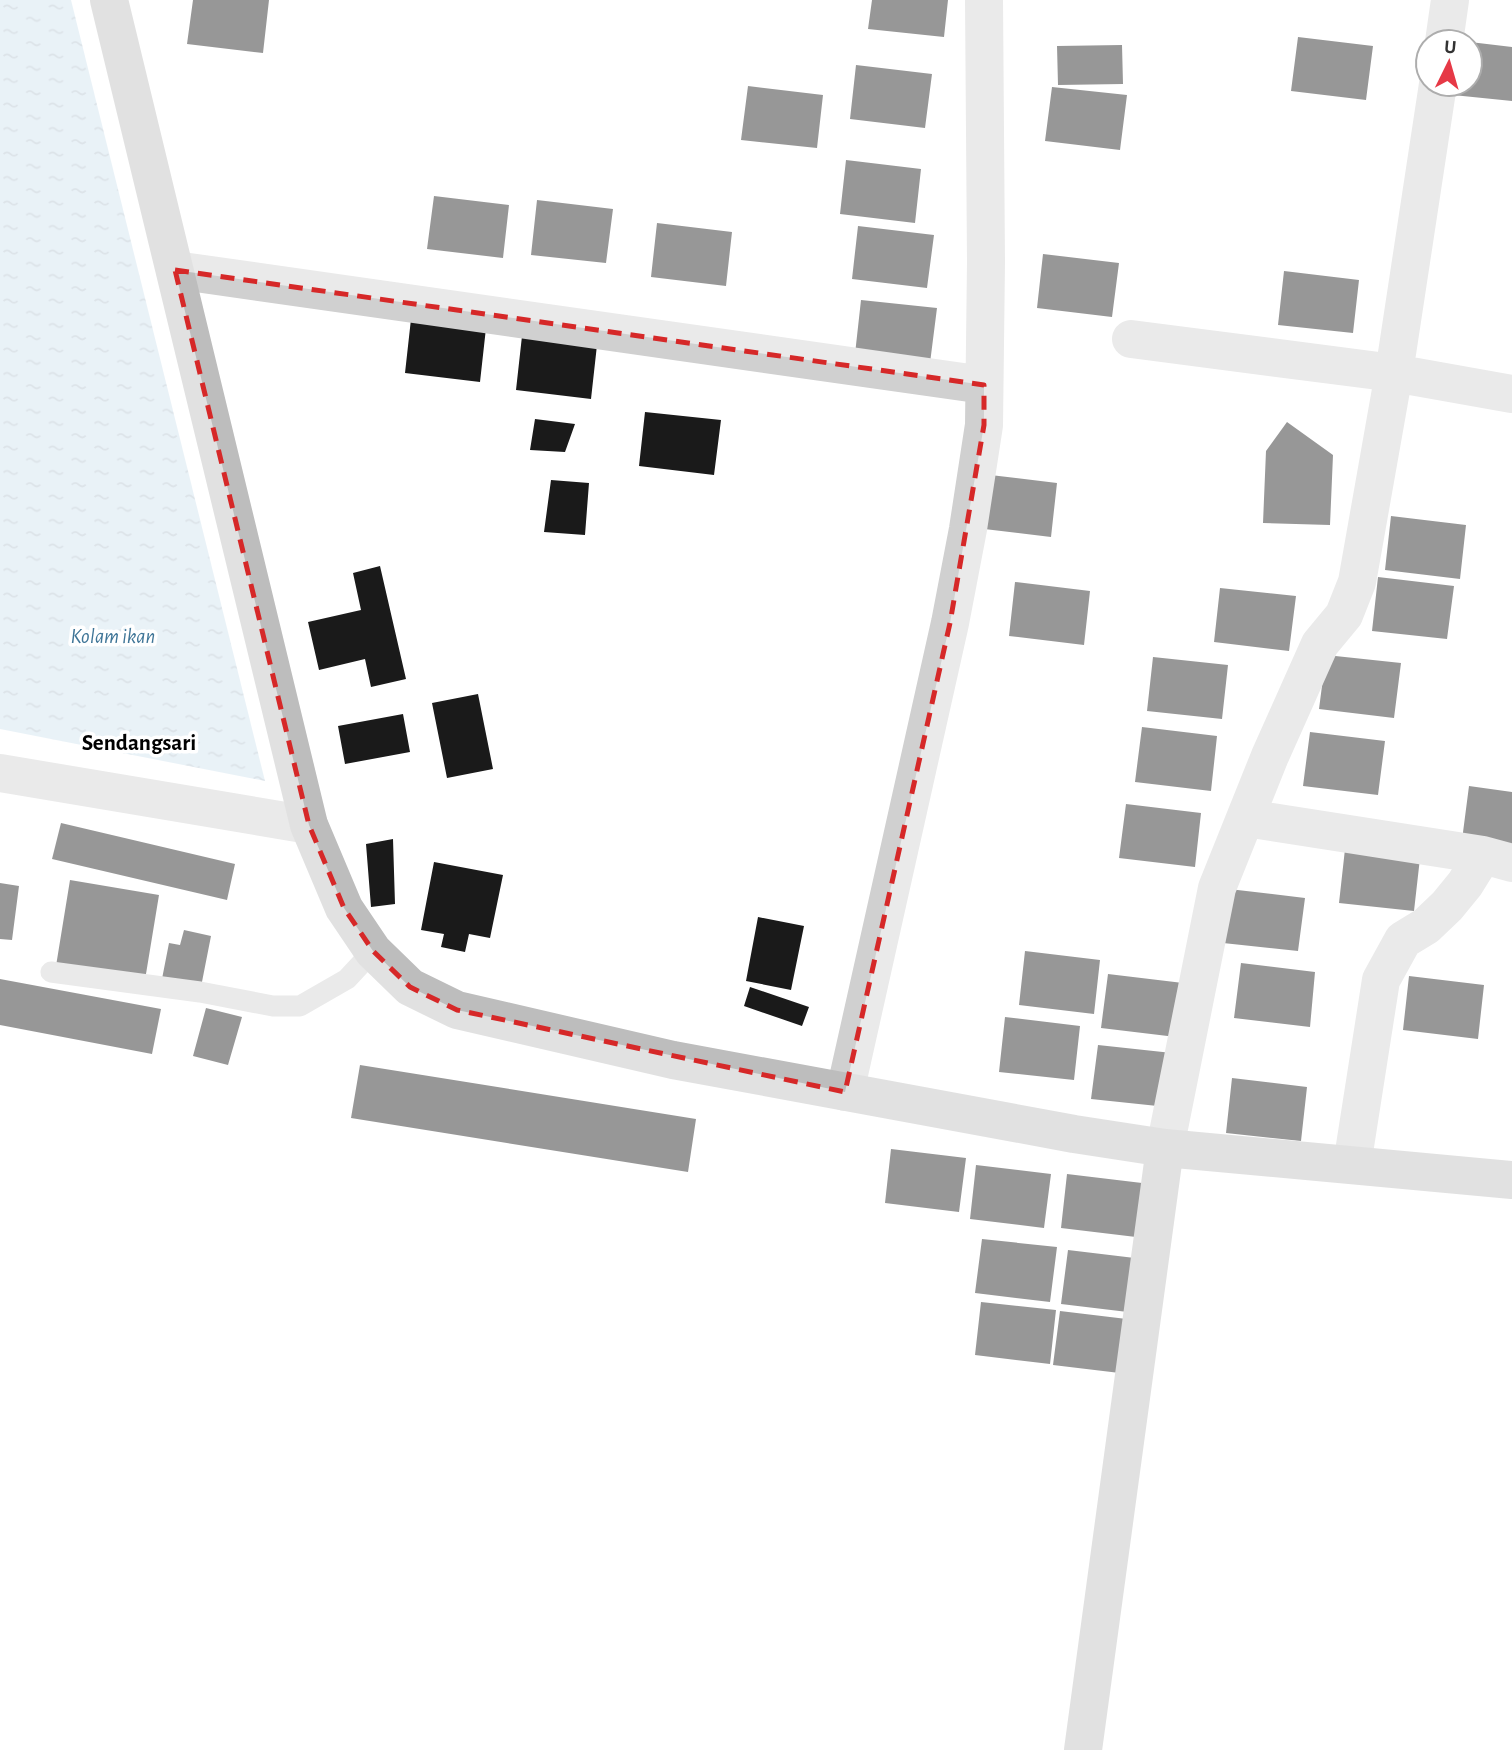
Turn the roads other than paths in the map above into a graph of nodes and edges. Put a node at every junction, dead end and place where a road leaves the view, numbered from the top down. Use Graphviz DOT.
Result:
graph roads {
  1 [pos="109,0"];
  2 [pos="984,0"];
  3 [pos="1450,0"];
  4 [pos="1446,28"];
  5 [pos="1435,98"];
  6 [pos="175,270"];
  7 [pos="1131,339"];
  8 [pos="1394,373"];
  9 [pos="984,385"];
  10 [pos="1512,394"];
  11 [pos="0,773"];
  12 [pos="1245,818"];
  13 [pos="309,825"];
  14 [pos="1498,859"];
  15 [pos="373,951"];
  16 [pos="51,972"];
  17 [pos="845,1092"];
  18 [pos="1165,1149"];
  19 [pos="1352,1165"];
  20 [pos="1512,1180"];
  21 [pos="1083,1750"];
  1 -- 6 [label="street"];
  2 -- 9 [label="street"];
  3 -- 4 [label="street"];
  5 -- 8 [label="street"];
  6 -- 9 [label="street"];
  6 -- 13 [label="street"];
  7 -- 8 [label="street"];
  8 -- 10 [label="street"];
  8 -- 12 [label="street"];
  9 -- 17 [label="street"];
  11 -- 13 [label="street"];
  12 -- 14 [label="street"];
  12 -- 18 [label="street"];
  13 -- 15 [label="street"];
  14 -- 19 [label="street"];
  15 -- 16 [label="lane"];
  15 -- 17 [label="street"];
  17 -- 18 [label="street"];
  18 -- 19 [label="street"];
  18 -- 21 [label="street"];
  19 -- 20 [label="street"];
}
